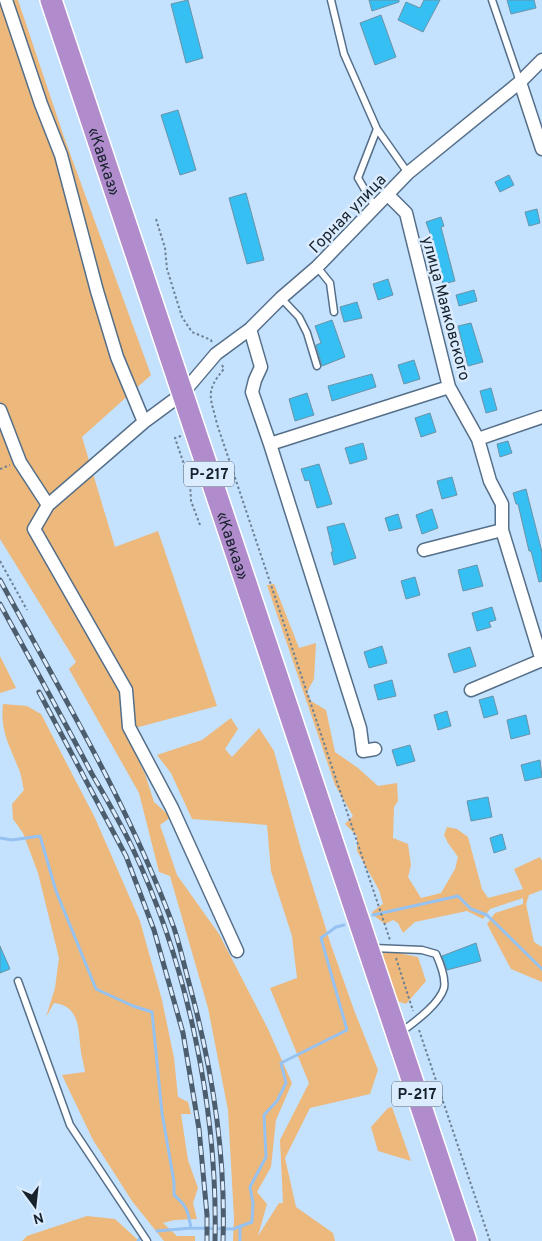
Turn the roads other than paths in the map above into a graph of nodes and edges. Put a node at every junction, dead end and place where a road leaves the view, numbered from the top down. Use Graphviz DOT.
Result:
graph roads {
  1 [pos="6,0"];
  2 [pos="50,0"];
  3 [pos="331,0"];
  4 [pos="492,0"];
  5 [pos="542,60"];
  6 [pos="520,82"];
  7 [pos="377,129"];
  8 [pos="542,149"];
  9 [pos="408,173"];
  10 [pos="388,195"];
  11 [pos="374,207"];
  12 [pos="317,267"];
  13 [pos="281,298"];
  14 [pos="334,312"];
  15 [pos="250,329"];
  16 [pos="317,366"];
  17 [pos="449,386"];
  18 [pos="182,394"];
  19 [pos="0,410"];
  20 [pos="542,417"];
  21 [pos="144,422"];
  22 [pos="478,439"];
  23 [pos="270,444"];
  24 [pos="48,506"];
  25 [pos="502,530"];
  26 [pos="424,550"];
  27 [pos="542,660"];
  28 [pos="471,690"];
  29 [pos="374,749"];
  30 [pos="368,948"];
  31 [pos="237,951"];
  32 [pos="18,981"];
  33 [pos="397,1035"];
  34 [pos="147,1241"];
  35 [pos="466,1241"];
  1 -- 21 [label="street"];
  2 -- 18 [label="highway, «Кавказ» / Р-217"];
  3 -- 7 [label="lane"];
  4 -- 6 [label="lane"];
  5 -- 6 [label="street, Горная улица"];
  6 -- 8 [label="street"];
  6 -- 9 [label="street, Горная улица"];
  7 -- 9 [label="lane"];
  7 -- 11 [label="lane"];
  9 -- 10 [label="street, Горная улица"];
  10 -- 11 [label="street, Горная улица"];
  10 -- 17 [label="street, улица Маяковского"];
  11 -- 12 [label="street, Горная улица"];
  12 -- 13 [label="street, Горная улица"];
  12 -- 14 [label="lane"];
  13 -- 15 [label="street, Горная улица"];
  13 -- 16 [label="lane"];
  15 -- 18 [label="street, Горная улица"];
  15 -- 23 [label="street"];
  17 -- 22 [label="street, улица Маяковского"];
  17 -- 23 [label="street"];
  18 -- 21 [label="street, Горная улица"];
  18 -- 30 [label="highway, «Кавказ» / Р-217"];
  19 -- 24 [label="street"];
  20 -- 22 [label="street"];
  21 -- 24 [label="street, Горная улица"];
  22 -- 25 [label="street, улица Маяковского"];
  23 -- 29 [label="street"];
  24 -- 31 [label="street, Горная улица"];
  25 -- 26 [label="street"];
  25 -- 27 [label="street, улица Маяковского"];
  27 -- 28 [label="street"];
  30 -- 33 [label="highway, Р-217"];
  30 -- 33 [label="lane"];
  32 -- 34 [label="lane"];
  33 -- 35 [label="highway, Р-217"];
}
